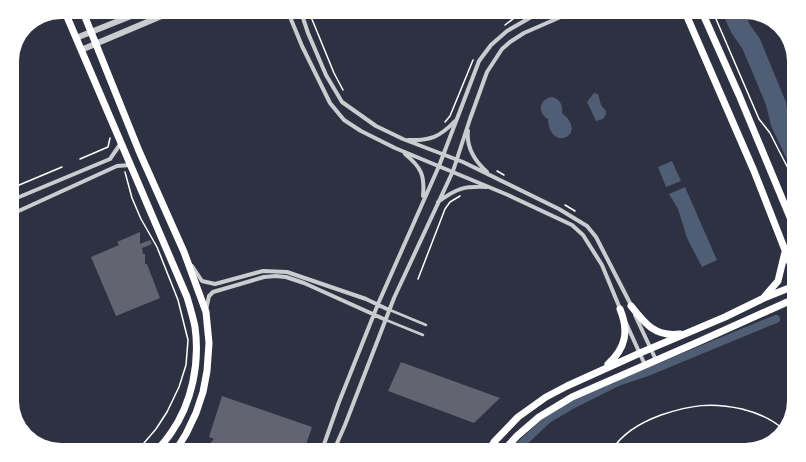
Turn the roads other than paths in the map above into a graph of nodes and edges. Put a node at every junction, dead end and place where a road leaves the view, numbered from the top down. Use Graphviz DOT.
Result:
graph roads {
  1 [pos="68,19"];
  2 [pos="86,19"];
  3 [pos="124,19"];
  4 [pos="154,19"];
  5 [pos="291,19"];
  6 [pos="303,19"];
  7 [pos="528,19"];
  8 [pos="556,19"];
  9 [pos="688,19"];
  10 [pos="705,19"];
  11 [pos="91,32"];
  12 [pos="76,38"];
  13 [pos="96,43"];
  14 [pos="81,50"];
  15 [pos="458,118"];
  16 [pos="470,119"];
  17 [pos="403,140"];
  18 [pos="121,143"];
  19 [pos="399,150"];
  20 [pos="139,151"];
  21 [pos="443,155"];
  22 [pos="457,159"];
  23 [pos="130,165"];
  24 [pos="439,166"];
  25 [pos="453,171"];
  26 [pos="490,175"];
  27 [pos="490,187"];
  28 [pos="19,197"];
  29 [pos="423,200"];
  30 [pos="438,202"];
  31 [pos="787,210"];
  32 [pos="19,211"];
  33 [pos="184,252"];
  34 [pos="785,252"];
  35 [pos="787,257"];
  36 [pos="787,289"];
  37 [pos="764,298"];
  38 [pos="787,302"];
  39 [pos="378,304"];
  40 [pos="631,306"];
  41 [pos="620,309"];
  42 [pos="389,310"];
  43 [pos="206,312"];
  44 [pos="374,314"];
  45 [pos="386,320"];
  46 [pos="426,325"];
  47 [pos="688,332"];
  48 [pos="423,334"];
  49 [pos="651,348"];
  50 [pos="640,353"];
  51 [pos="656,360"];
  52 [pos="645,365"];
  53 [pos="603,369"];
  54 [pos="163,443"];
  55 [pos="180,443"];
  56 [pos="324,443"];
  57 [pos="337,443"];
  58 [pos="494,443"];
  59 [pos="511,443"];
  1 -- 12 [label="main road"];
  2 -- 11 [label="main road"];
  3 -- 11 [label="street"];
  4 -- 13 [label="street"];
  5 -- 19 [label="street"];
  6 -- 17 [label="street"];
  7 -- 15 [label="street"];
  8 -- 16 [label="street"];
  9 -- 34 [label="main road"];
  10 -- 31 [label="main road"];
  11 -- 12 [label="street"];
  11 -- 13 [label="main road"];
  12 -- 14 [label="main road"];
  13 -- 14 [label="street"];
  13 -- 20 [label="main road"];
  14 -- 18 [label="main road"];
  15 -- 17 [label="street"];
  15 -- 21 [label="street"];
  16 -- 22 [label="street"];
  16 -- 26 [label="street"];
  17 -- 21 [label="street"];
  18 -- 23 [label="main road"];
  18 -- 28 [label="street"];
  19 -- 24 [label="street"];
  19 -- 29 [label="street"];
  20 -- 23 [label="main road"];
  20 -- 33 [label="main road"];
  21 -- 22 [label="street"];
  21 -- 24 [label="street"];
  22 -- 25 [label="street"];
  22 -- 26 [label="street"];
  23 -- 32 [label="street"];
  23 -- 54 [label="main road"];
  24 -- 25 [label="street"];
  24 -- 29 [label="street"];
  25 -- 27 [label="street"];
  25 -- 30 [label="street"];
  26 -- 40 [label="street"];
  27 -- 30 [label="street"];
  27 -- 41 [label="street"];
  29 -- 39 [label="street"];
  30 -- 42 [label="street"];
  33 -- 39 [label="street"];
  33 -- 43 [label="main road"];
  34 -- 35 [label="main road"];
  34 -- 37 [label="main road"];
  36 -- 37 [label="main road"];
  37 -- 47 [label="main road"];
  38 -- 51 [label="main road"];
  39 -- 42 [label="street"];
  39 -- 44 [label="street"];
  40 -- 47 [label="main road"];
  40 -- 49 [label="street"];
  41 -- 50 [label="street"];
  41 -- 53 [label="main road"];
  42 -- 45 [label="street"];
  42 -- 46 [label="lane"];
  43 -- 44 [label="street"];
  43 -- 55 [label="main road"];
  44 -- 45 [label="street"];
  44 -- 56 [label="street"];
  45 -- 48 [label="lane"];
  45 -- 57 [label="street"];
  47 -- 49 [label="main road"];
  49 -- 50 [label="main road"];
  49 -- 51 [label="street"];
  50 -- 52 [label="street"];
  50 -- 53 [label="main road"];
  51 -- 52 [label="main road"];
  52 -- 59 [label="main road"];
  53 -- 58 [label="main road"];
}
